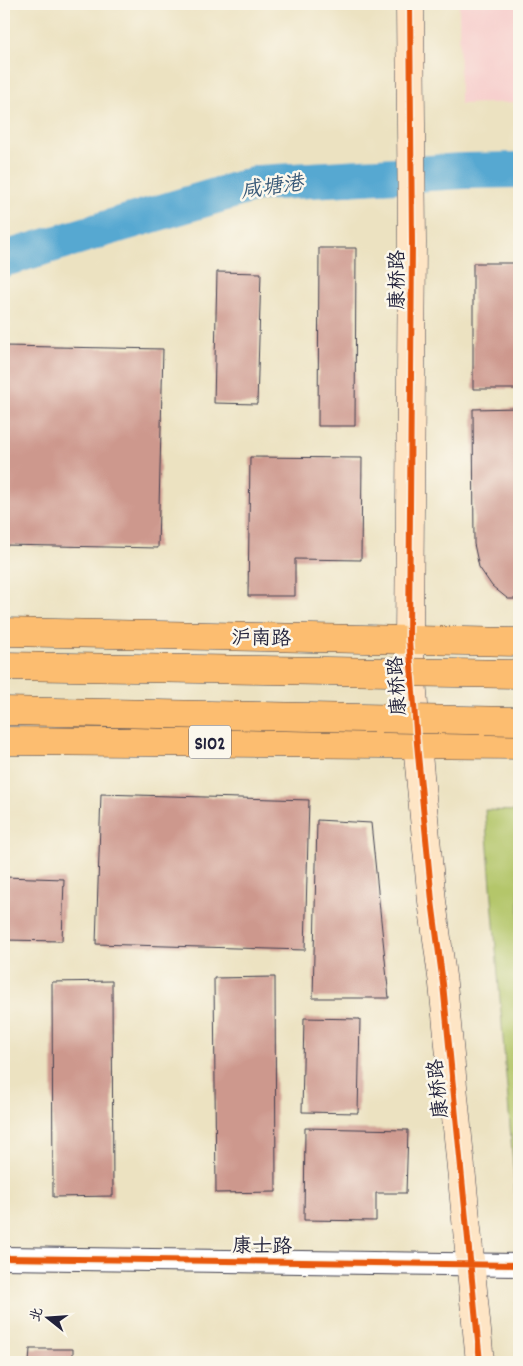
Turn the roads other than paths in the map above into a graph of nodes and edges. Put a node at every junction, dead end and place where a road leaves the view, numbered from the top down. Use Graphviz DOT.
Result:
graph roads {
  1 [pos="410,4"];
  2 [pos="4,632"];
  3 [pos="410,640"];
  4 [pos="519,642"];
  5 [pos="4,666"];
  6 [pos="519,674"];
  7 [pos="4,711"];
  8 [pos="519,721"];
  9 [pos="4,740"];
  10 [pos="417,744"];
  11 [pos="519,745"];
  12 [pos="4,1258"];
  13 [pos="471,1265"];
  14 [pos="519,1265"];
  15 [pos="480,1362"];
  1 -- 3 [label="main road, 康桥路"];
  2 -- 3 [label="main road, 沪南路"];
  3 -- 4 [label="main road, 沪南路"];
  3 -- 10 [label="main road, 康桥路"];
  5 -- 6 [label="main road, bridge"];
  7 -- 8 [label="main road, bridge"];
  9 -- 10 [label="main road, S102"];
  10 -- 11 [label="main road, S102"];
  10 -- 13 [label="main road, 康桥路"];
  12 -- 13 [label="street, 康士路"];
  13 -- 14 [label="street, 康士路"];
  13 -- 15 [label="main road, 康桥路"];
}
